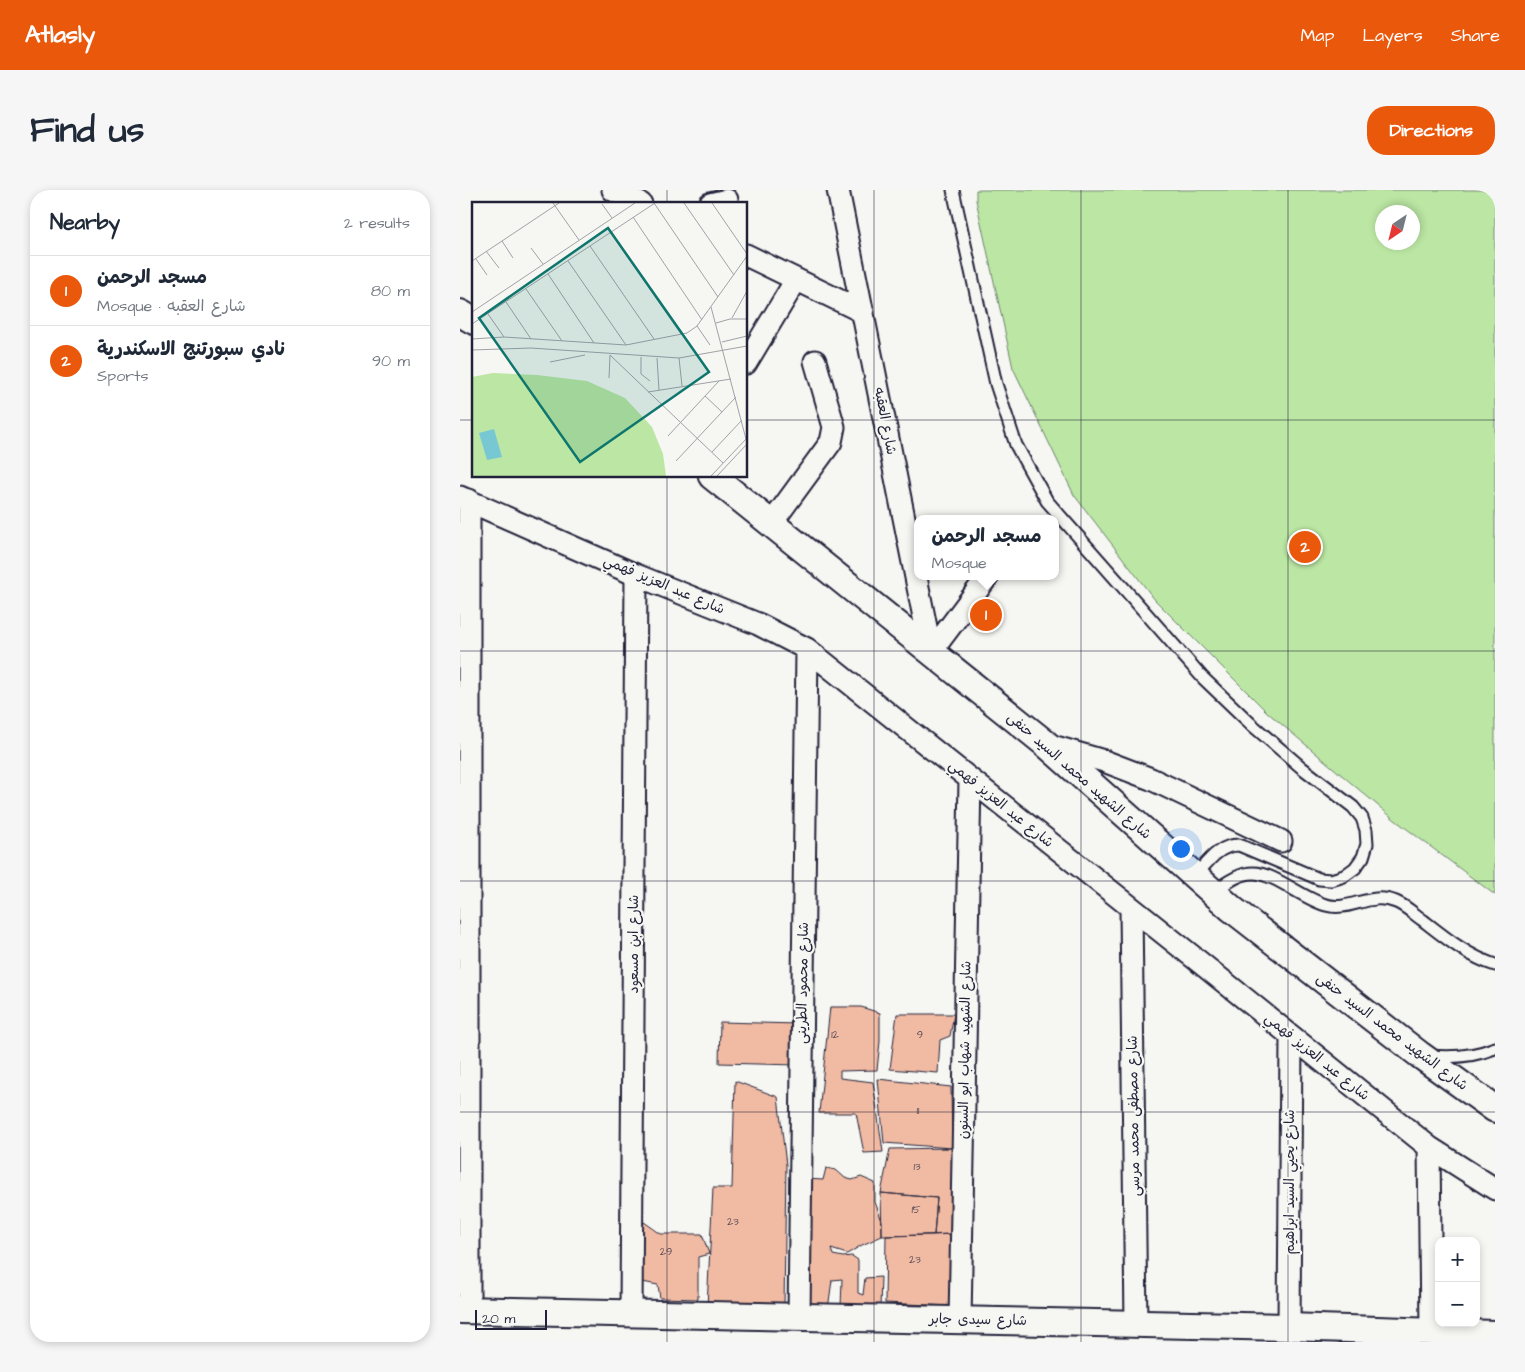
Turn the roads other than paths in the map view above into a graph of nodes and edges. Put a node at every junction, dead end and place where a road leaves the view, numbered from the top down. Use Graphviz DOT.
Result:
graph roads {
  1 [pos="613,190"];
  2 [pos="838,190"];
  3 [pos="953,190"];
  4 [pos="637,202"];
  5 [pos="748,256"];
  6 [pos="796,280"];
  7 [pos="863,312"];
  8 [pos="460,313"];
  9 [pos="472,319"];
  10 [pos="748,360"];
  11 [pos="815,361"];
  12 [pos="714,478"];
  13 [pos="464,498"];
  14 [pos="771,524"];
  15 [pos="914,567"];
  16 [pos="636,575"];
  17 [pos="917,580"];
  18 [pos="985,580"];
  19 [pos="807,650"];
  20 [pos="931,652"];
  21 [pos="1046,744"];
  22 [pos="970,779"];
  23 [pos="1281,841"];
  24 [pos="1203,885"];
  25 [pos="1132,909"];
  26 [pos="1495,965"];
  27 [pos="1291,1037"];
  28 [pos="1495,1048"];
  29 [pos="1420,1055"];
  30 [pos="1495,1109"];
  31 [pos="1429,1147"];
  32 [pos="1495,1189"];
  33 [pos="464,1310"];
  34 [pos="632,1313"];
  35 [pos="799,1317"];
  36 [pos="960,1320"];
  37 [pos="1136,1324"];
  38 [pos="1289,1327"];
  39 [pos="1431,1330"];
  40 [pos="1495,1334"];
  1 -- 4 [label="street"];
  2 -- 7 [label="street, شارع العقبه"];
  3 -- 24 [label="lane"];
  5 -- 6 [label="street"];
  6 -- 7 [label="street"];
  6 -- 10 [label="street"];
  7 -- 15 [label="street, شارع العقبه"];
  8 -- 9 [label="street"];
  11 -- 14 [label="street"];
  12 -- 14 [label="street, شارع الشهيد محمد السيد حنفى"];
  13 -- 16 [label="street, شارع عبد العزيز فهمي"];
  13 -- 33 [label="street"];
  14 -- 20 [label="street, شارع الشهيد محمد السيد حنفى"];
  16 -- 19 [label="street, شارع عبد العزيز فهمي"];
  16 -- 34 [label="street, شارع ابن مسعود"];
  17 -- 20 [label="street, شارع العقبه"];
  18 -- 20 [label="street"];
  19 -- 22 [label="street, شارع عبد العزيز فهمي"];
  19 -- 35 [label="street, شارع محمود الطرينى"];
  20 -- 21 [label="street, شارع الشهيد محمد السيد حنفى"];
  21 -- 23 [label="street"];
  21 -- 24 [label="street, شارع الشهيد محمد السيد حنفى"];
  22 -- 25 [label="street, شارع عبد العزيز فهمي"];
  22 -- 36 [label="street, شارع الشهيد شهاب ابو السنون"];
  24 -- 26 [label="lane"];
  24 -- 29 [label="street, شارع الشهيد محمد السيد حنفى"];
  25 -- 27 [label="street, شارع عبد العزيز فهمي"];
  25 -- 37 [label="street, شارع مصطفى محمد مرسى"];
  27 -- 31 [label="street, شارع عبد العزيز فهمي"];
  27 -- 38 [label="street, شارع يحيي السيد ابراهيم"];
  28 -- 29 [label="lane"];
  29 -- 30 [label="street, شارع الشهيد محمد السيد حنفى"];
  31 -- 32 [label="street, شارع عبد العزيز فهمي"];
  31 -- 39 [label="street"];
  33 -- 34 [label="street, شارع سيدى جابر"];
  34 -- 35 [label="street, شارع سيدى جابر"];
  35 -- 36 [label="street, شارع سيدى جابر"];
  36 -- 37 [label="street, شارع سيدى جابر"];
  37 -- 38 [label="street, شارع سيدى جابر"];
  38 -- 39 [label="street, شارع سيدى جابر"];
  39 -- 40 [label="street, شارع سيدى جابر"];
}
